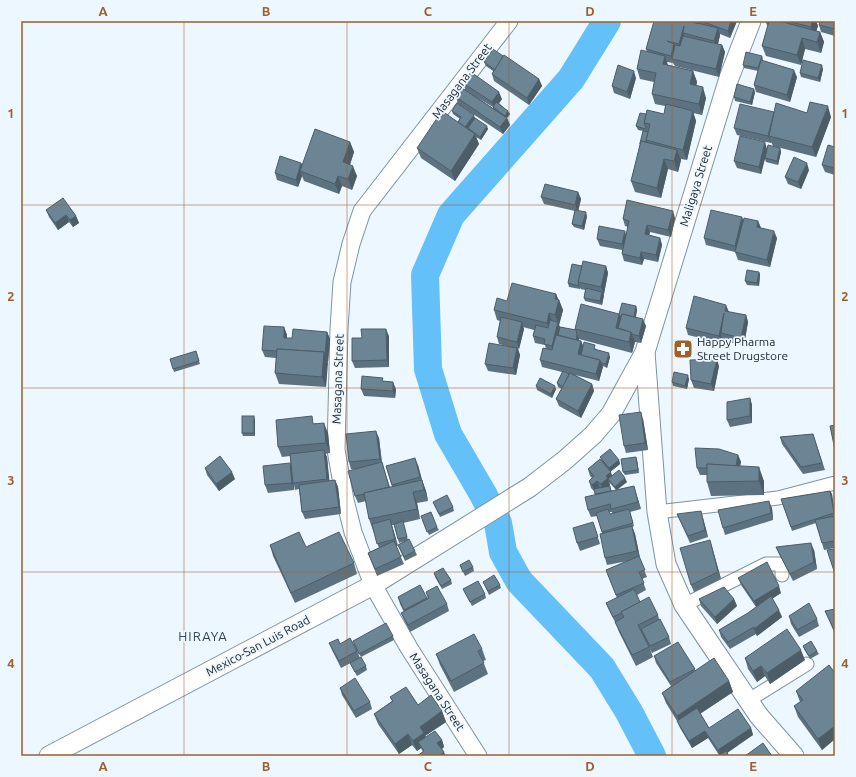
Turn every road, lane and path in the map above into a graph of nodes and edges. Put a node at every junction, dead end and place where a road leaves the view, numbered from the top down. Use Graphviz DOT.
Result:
graph roads {
  1 [pos="509,21"];
  2 [pos="751,21"];
  3 [pos="645,352"];
  4 [pos="835,483"];
  5 [pos="657,512"];
  6 [pos="782,575"];
  7 [pos="373,585"];
  8 [pos="684,605"];
  9 [pos="807,664"];
  10 [pos="749,700"];
  11 [pos="49,756"];
  12 [pos="478,756"];
  13 [pos="794,756"];
  1 -- 7 [label="street, Masagana Street"];
  2 -- 3 [label="main road, Maligaya Street"];
  3 -- 5 [label="main road"];
  3 -- 7 [label="main road, Mexico-San Luis Road"];
  4 -- 5 [label="street"];
  5 -- 8 [label="main road"];
  6 -- 8 [label="street"];
  7 -- 11 [label="main road, Mexico-San Luis Road"];
  7 -- 12 [label="street, Masagana Street"];
  8 -- 10 [label="main road"];
  9 -- 10 [label="street"];
  10 -- 13 [label="main road"];
}
